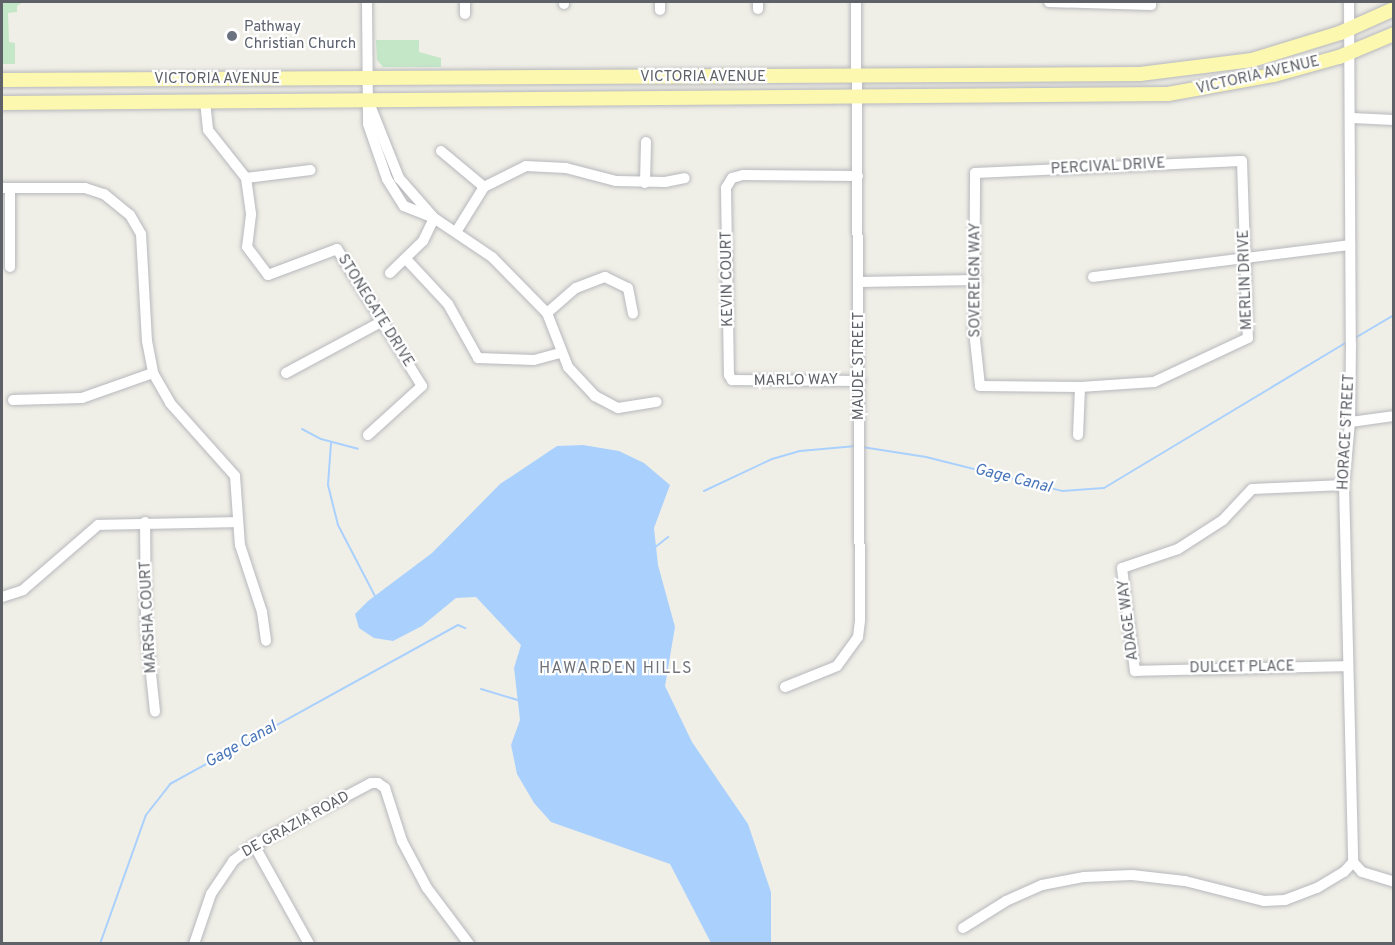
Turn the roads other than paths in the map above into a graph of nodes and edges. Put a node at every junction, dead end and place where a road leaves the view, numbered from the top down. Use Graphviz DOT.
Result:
graph roads {
  1 [pos="367,2"];
  2 [pos="465,2"];
  3 [pos="856,2"];
  4 [pos="1049,2"];
  5 [pos="1151,2"];
  6 [pos="1349,2"];
  7 [pos="1394,9"];
  8 [pos="465,14"];
  9 [pos="1350,29"];
  10 [pos="1394,34"];
  11 [pos="1349,53"];
  12 [pos="857,77"];
  13 [pos="367,79"];
  14 [pos="2,80"];
  15 [pos="857,98"];
  16 [pos="368,100"];
  17 [pos="205,101"];
  18 [pos="2,103"];
  19 [pos="1352,118"];
  20 [pos="1394,120"];
  21 [pos="646,142"];
  22 [pos="441,151"];
  23 [pos="1242,161"];
  24 [pos="311,170"];
  25 [pos="975,173"];
  26 [pos="858,176"];
  27 [pos="246,178"];
  28 [pos="685,178"];
  29 [pos="645,183"];
  30 [pos="484,187"];
  31 [pos="6,188"];
  32 [pos="434,218"];
  33 [pos="456,231"];
  34 [pos="1350,245"];
  35 [pos="406,259"];
  36 [pos="1246,260"];
  37 [pos="10,267"];
  38 [pos="390,273"];
  39 [pos="1093,277"];
  40 [pos="976,280"];
  41 [pos="859,282"];
  42 [pos="547,313"];
  43 [pos="633,314"];
  44 [pos="381,322"];
  45 [pos="561,353"];
  46 [pos="286,372"];
  47 [pos="153,373"];
  48 [pos="732,380"];
  49 [pos="860,381"];
  50 [pos="980,386"];
  51 [pos="1080,387"];
  52 [pos="13,400"];
  53 [pos="657,402"];
  54 [pos="1394,416"];
  55 [pos="1350,422"];
  56 [pos="368,435"];
  57 [pos="1078,435"];
  58 [pos="1344,485"];
  59 [pos="145,522"];
  60 [pos="237,522"];
  61 [pos="2,597"];
  62 [pos="266,641"];
  63 [pos="1348,666"];
  64 [pos="1135,671"];
  65 [pos="784,687"];
  66 [pos="155,712"];
  67 [pos="254,845"];
  68 [pos="1353,862"];
  69 [pos="1344,872"];
  70 [pos="1362,872"];
  71 [pos="1394,882"];
  72 [pos="963,928"];
  73 [pos="194,944"];
  74 [pos="309,944"];
  75 [pos="469,944"];
  1 -- 13 [label="street"];
  2 -- 8 [label="street"];
  3 -- 12 [label="street, MAUDE STREET"];
  4 -- 5 [label="street"];
  6 -- 9 [label="street, HORACE STREET"];
  7 -- 9 [label="main road, VICTORIA AVENUE"];
  9 -- 11 [label="street, HORACE STREET"];
  9 -- 12 [label="main road, VICTORIA AVENUE"];
  10 -- 11 [label="main road, VICTORIA AVENUE"];
  11 -- 15 [label="main road, VICTORIA AVENUE"];
  11 -- 19 [label="street, HORACE STREET"];
  12 -- 13 [label="main road, VICTORIA AVENUE"];
  12 -- 15 [label="street, MAUDE STREET"];
  13 -- 14 [label="main road, VICTORIA AVENUE"];
  13 -- 16 [label="street"];
  15 -- 16 [label="main road, VICTORIA AVENUE"];
  15 -- 26 [label="street, MAUDE STREET"];
  16 -- 17 [label="main road, VICTORIA AVENUE"];
  16 -- 32 [label="street"];
  17 -- 18 [label="main road, VICTORIA AVENUE"];
  17 -- 27 [label="street"];
  19 -- 20 [label="street"];
  19 -- 34 [label="street, HORACE STREET"];
  21 -- 29 [label="street"];
  22 -- 30 [label="street"];
  23 -- 25 [label="street, PERCIVAL DRIVE"];
  23 -- 36 [label="street, MERLIN DRIVE"];
  24 -- 27 [label="street"];
  25 -- 40 [label="street, SOVEREIGN WAY"];
  26 -- 41 [label="street, MAUDE STREET"];
  26 -- 48 [label="street, KEVIN COURT"];
  27 -- 44 [label="street, STONEGATE DRIVE"];
  28 -- 29 [label="street"];
  29 -- 30 [label="street"];
  30 -- 33 [label="street"];
  31 -- 37 [label="street"];
  31 -- 47 [label="street"];
  32 -- 33 [label="street"];
  32 -- 35 [label="street"];
  33 -- 42 [label="street"];
  34 -- 36 [label="street"];
  34 -- 55 [label="street, HORACE STREET"];
  35 -- 38 [label="street"];
  35 -- 45 [label="street"];
  36 -- 39 [label="street"];
  36 -- 51 [label="street, MERLIN DRIVE"];
  40 -- 41 [label="street"];
  40 -- 50 [label="street, SOVEREIGN WAY"];
  41 -- 49 [label="street, MAUDE STREET"];
  42 -- 43 [label="street"];
  42 -- 45 [label="street"];
  44 -- 46 [label="street"];
  44 -- 56 [label="street, STONEGATE DRIVE"];
  45 -- 53 [label="street"];
  47 -- 52 [label="street"];
  47 -- 60 [label="street"];
  48 -- 49 [label="street, MARLO WAY"];
  49 -- 65 [label="street, MAUDE STREET"];
  50 -- 51 [label="street, MERLIN DRIVE"];
  51 -- 57 [label="street"];
  54 -- 55 [label="street"];
  55 -- 58 [label="street, HORACE STREET"];
  58 -- 63 [label="street, HORACE STREET"];
  58 -- 64 [label="street, ADAGE WAY"];
  59 -- 60 [label="street"];
  59 -- 61 [label="street"];
  59 -- 66 [label="street, MARSHA COURT"];
  60 -- 62 [label="street"];
  63 -- 64 [label="street, DULCET PLACE"];
  63 -- 68 [label="street, HORACE STREET"];
  67 -- 73 [label="street, DE GRAZIA ROAD"];
  67 -- 74 [label="street"];
  67 -- 75 [label="street, DE GRAZIA ROAD"];
  68 -- 69 [label="street"];
  68 -- 70 [label="street"];
  69 -- 70 [label="street"];
  69 -- 72 [label="street"];
  70 -- 71 [label="street"];
}
